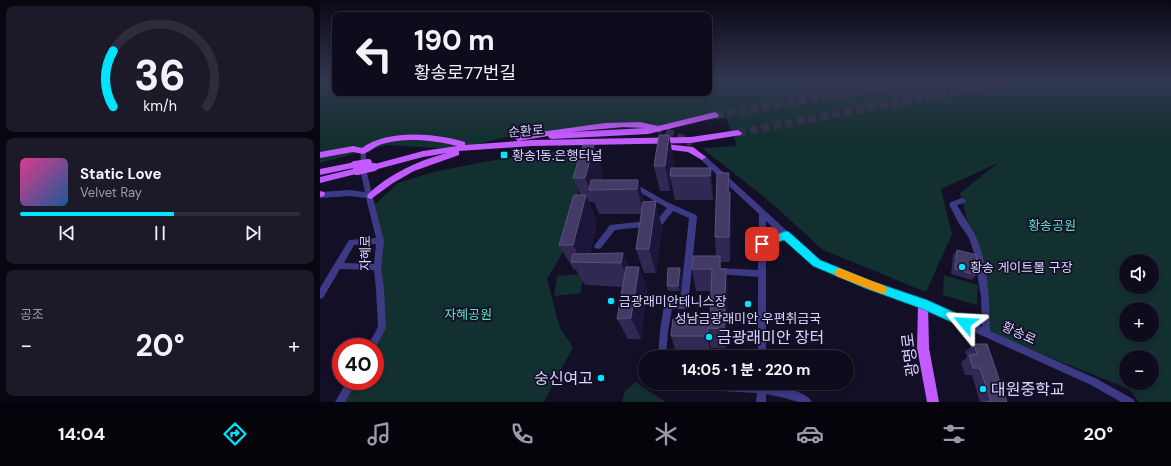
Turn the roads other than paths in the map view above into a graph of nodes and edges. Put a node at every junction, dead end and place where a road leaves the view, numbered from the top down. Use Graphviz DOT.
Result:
graph roads {
  1 [pos="715,115"];
  2 [pos="655,127"];
  3 [pos="738,132"];
  4 [pos="518,138"];
  5 [pos="532,143"];
  6 [pos="692,143"];
  7 [pos="462,144"];
  8 [pos="480,147"];
  9 [pos="362,151"];
  10 [pos="320,156"];
  11 [pos="702,157"];
  12 [pos="371,165"];
  13 [pos="356,168"];
  14 [pos="320,172"];
  15 [pos="320,180"];
  16 [pos="641,190"];
  17 [pos="320,194"];
  18 [pos="371,196"];
  19 [pos="962,201"];
  20 [pos="672,207"];
  21 [pos="762,213"];
  22 [pos="786,235"];
  23 [pos="380,241"];
  24 [pos="762,244"];
  25 [pos="598,246"];
  26 [pos="338,266"];
  27 [pos="377,267"];
  28 [pos="711,271"];
  29 [pos="762,274"];
  30 [pos="320,295"];
  31 [pos="923,304"];
  32 [pos="986,332"];
  33 [pos="376,338"];
  34 [pos="663,350"];
  35 [pos="762,350"];
  36 [pos="347,390"];
  37 [pos="762,390"];
  38 [pos="779,390"];
  39 [pos="340,402"];
  40 [pos="761,402"];
  41 [pos="806,402"];
  42 [pos="933,402"];
  43 [pos="1130,402"];
  1 -- 4 [label="main road, 순환로"];
  2 -- 4 [label="main road"];
  3 -- 5 [label="main road, 순환로"];
  4 -- 7 [label="main road, 순환로"];
  5 -- 8 [label="main road, 순환로"];
  5 -- 11 [label="main road"];
  6 -- 11 [label="main road"];
  7 -- 9 [label="main road"];
  7 -- 12 [label="main road, 순환로"];
  8 -- 12 [label="main road, 순환로"];
  8 -- 18 [label="main road"];
  9 -- 10 [label="main road"];
  9 -- 18 [label="street, 자혜로"];
  11 -- 21 [label="street, 황송로"];
  12 -- 13 [label="main road, 순환로, bridge"];
  13 -- 14 [label="main road, 순환로"];
  13 -- 15 [label="main road, 순환로"];
  16 -- 20 [label="street"];
  17 -- 18 [label="street"];
  18 -- 23 [label="street, 자혜로"];
  19 -- 32 [label="street"];
  20 -- 25 [label="street"];
  20 -- 34 [label="street"];
  21 -- 22 [label="street, 황송로"];
  21 -- 24 [label="street"];
  22 -- 24 [label="street"];
  22 -- 31 [label="street, 황송로"];
  23 -- 26 [label="street"];
  23 -- 27 [label="street, 자혜로"];
  24 -- 29 [label="street"];
  26 -- 27 [label="street"];
  26 -- 30 [label="street"];
  27 -- 33 [label="street, 자혜로"];
  28 -- 29 [label="street"];
  29 -- 35 [label="street"];
  31 -- 32 [label="street, 황송로"];
  31 -- 42 [label="main road, 광명로"];
  32 -- 43 [label="street, 황송로"];
  36 -- 39 [label="street"];
  37 -- 40 [label="street"];
  38 -- 41 [label="street"];
}
